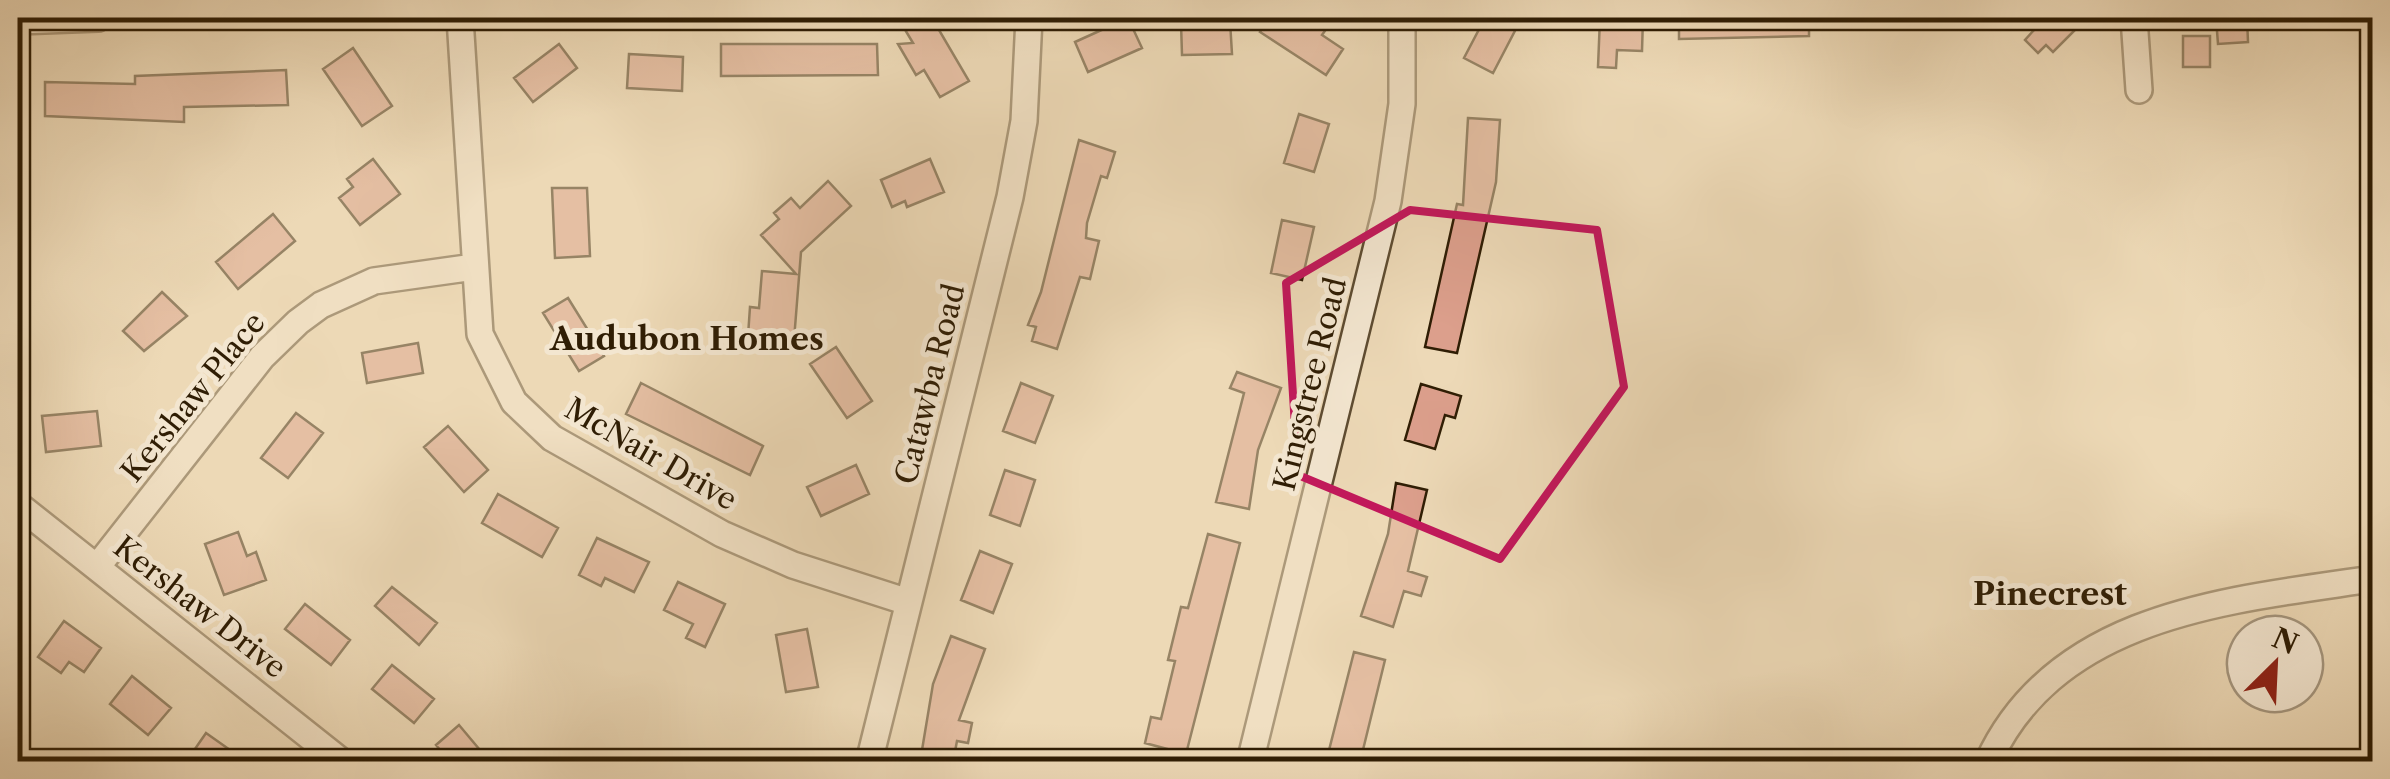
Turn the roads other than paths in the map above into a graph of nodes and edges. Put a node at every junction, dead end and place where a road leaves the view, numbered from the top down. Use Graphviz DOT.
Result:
graph roads {
  1 [pos="98,18"];
  2 [pos="460,18"];
  3 [pos="1029,18"];
  4 [pos="1402,18"];
  5 [pos="2134,18"];
  6 [pos="18,21"];
  7 [pos="2138,90"];
  8 [pos="474,267"];
  9 [pos="18,504"];
  10 [pos="97,567"];
  11 [pos="2372,579"];
  12 [pos="908,602"];
  13 [pos="342,762"];
  14 [pos="869,762"];
  15 [pos="1250,762"];
  16 [pos="1988,762"];
  1 -- 6 [label="street"];
  2 -- 8 [label="street, McNair Drive"];
  3 -- 12 [label="street, Catawba Road"];
  4 -- 15 [label="street, Kingstree Road"];
  5 -- 7 [label="street"];
  8 -- 10 [label="street, Kershaw Place"];
  8 -- 12 [label="street, McNair Drive"];
  9 -- 10 [label="street, Kershaw Drive"];
  10 -- 13 [label="street, Kershaw Drive"];
  11 -- 16 [label="street"];
  12 -- 14 [label="street, Catawba Road"];
}
